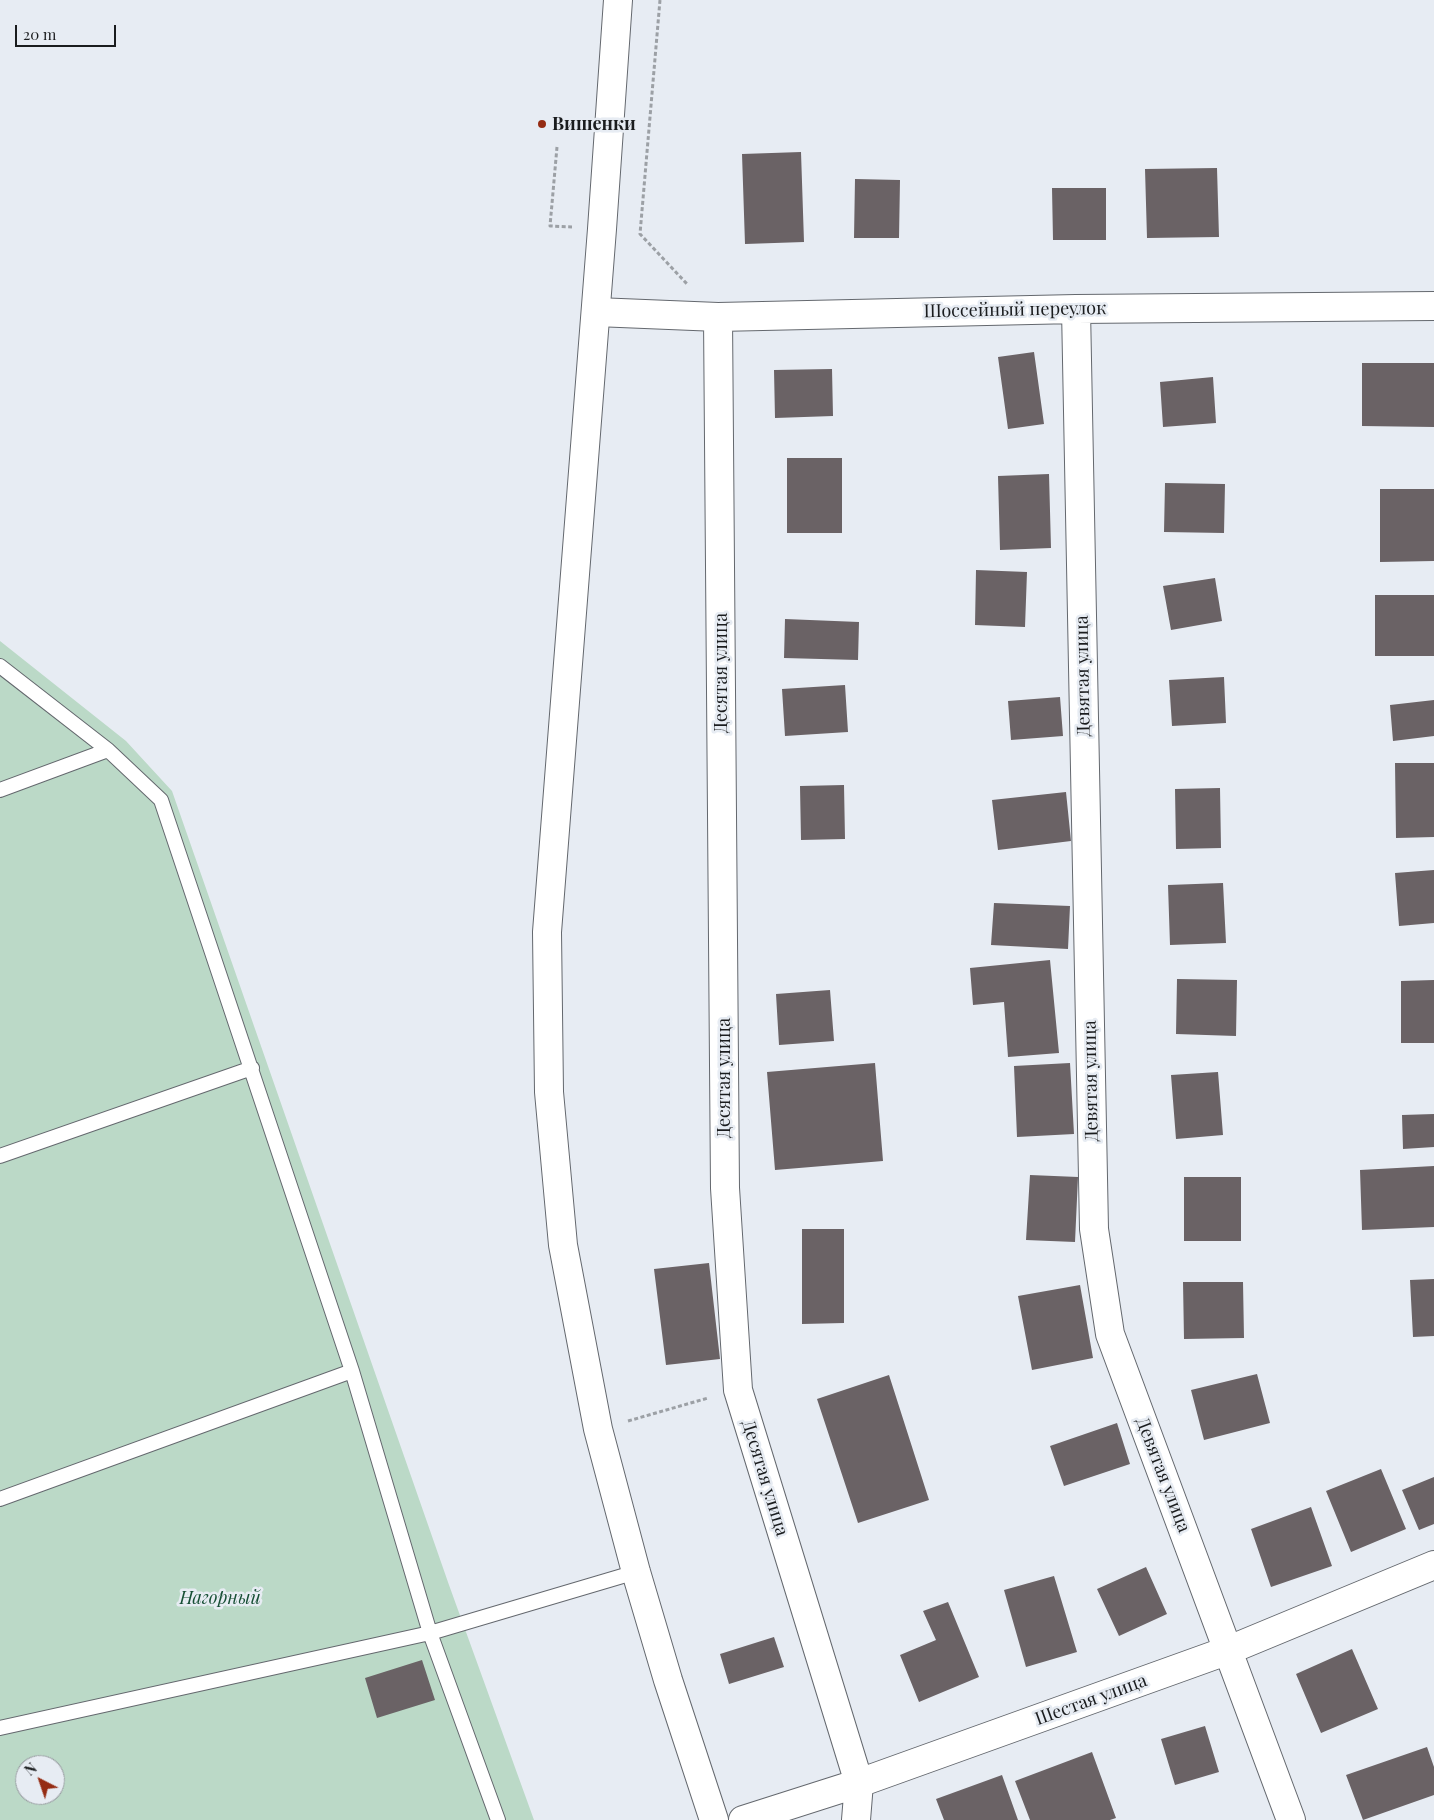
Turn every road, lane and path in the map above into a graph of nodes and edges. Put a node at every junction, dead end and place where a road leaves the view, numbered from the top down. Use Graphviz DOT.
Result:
graph roads {
  1 [pos="618,0"];
  2 [pos="660,0"];
  3 [pos="1434,306"];
  4 [pos="1076,309"];
  5 [pos="596,312"];
  6 [pos="718,317"];
  7 [pos="0,666"];
  8 [pos="108,750"];
  9 [pos="0,790"];
  10 [pos="252,1068"];
  11 [pos="0,1156"];
  12 [pos="352,1371"];
  13 [pos="738,1390"];
  14 [pos="598,1430"];
  15 [pos="0,1499"];
  16 [pos="1434,1565"];
  17 [pos="636,1572"];
  18 [pos="430,1633"];
  19 [pos="1229,1650"];
  20 [pos="0,1728"];
  21 [pos="859,1783"];
  22 [pos="498,1820"];
  23 [pos="714,1820"];
  24 [pos="743,1820"];
  25 [pos="856,1820"];
  26 [pos="1291,1820"];
  1 -- 5 [label="street"];
  2 -- 6 [label="path"];
  3 -- 4 [label="street, Шоссейный переулок"];
  4 -- 6 [label="street, Шоссейный переулок"];
  4 -- 19 [label="street, Девятая улица"];
  5 -- 6 [label="street, Шоссейный переулок"];
  5 -- 14 [label="street"];
  6 -- 13 [label="street, Десятая улица"];
  7 -- 8 [label="lane"];
  8 -- 9 [label="lane"];
  8 -- 10 [label="lane"];
  10 -- 11 [label="lane"];
  10 -- 12 [label="lane"];
  12 -- 15 [label="lane"];
  12 -- 18 [label="lane"];
  13 -- 14 [label="path"];
  13 -- 21 [label="street, Десятая улица"];
  14 -- 17 [label="street"];
  16 -- 19 [label="street, Шестая улица"];
  17 -- 18 [label="lane"];
  17 -- 23 [label="street"];
  18 -- 20 [label="lane"];
  18 -- 22 [label="lane"];
  19 -- 21 [label="street, Шестая улица"];
  19 -- 26 [label="street, Девятая улица"];
  21 -- 24 [label="street, Шестая улица"];
  21 -- 25 [label="street, Десятая улица"];
}
